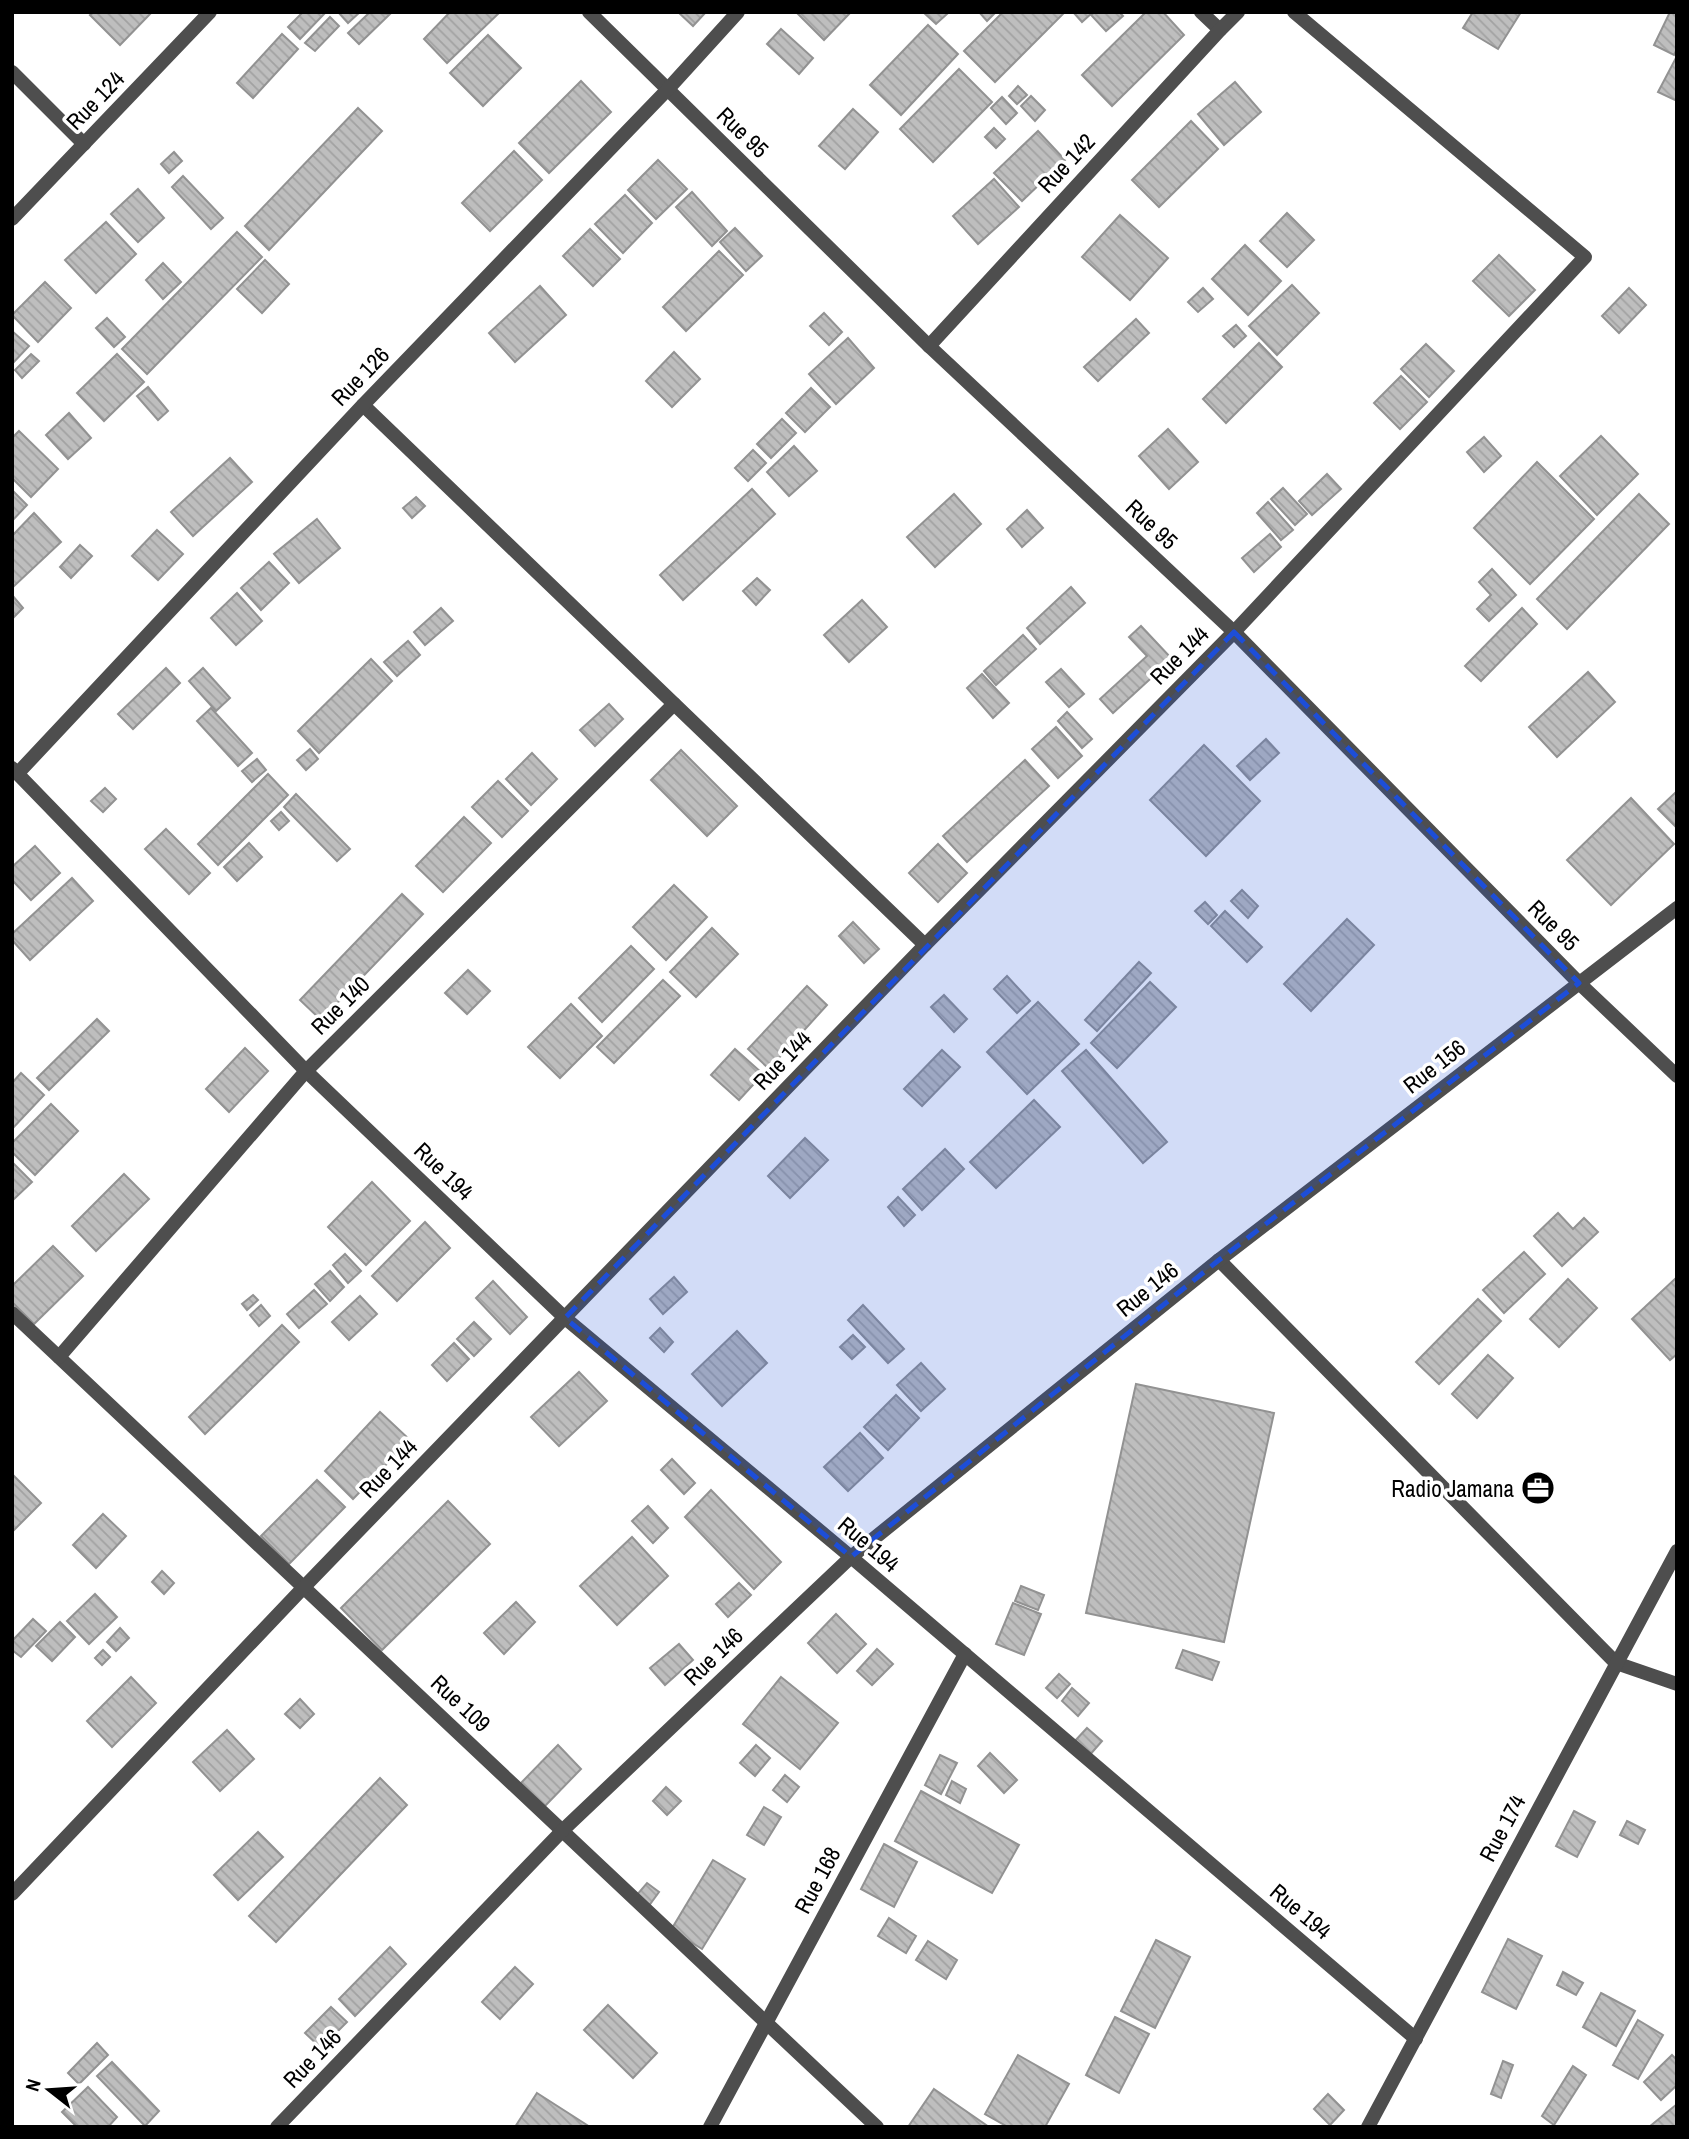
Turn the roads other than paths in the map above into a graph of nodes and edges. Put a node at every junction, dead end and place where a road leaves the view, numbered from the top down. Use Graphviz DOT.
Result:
graph roads {
  1 [pos="210,12"];
  2 [pos="589,12"];
  3 [pos="738,12"];
  4 [pos="1201,12"];
  5 [pos="1238,12"];
  6 [pos="1294,12"];
  7 [pos="1220,30"];
  8 [pos="12,72"];
  9 [pos="667,89"];
  10 [pos="84,144"];
  11 [pos="12,219"];
  12 [pos="929,346"];
  13 [pos="363,405"];
  14 [pos="1234,632"];
  15 [pos="674,705"];
  16 [pos="15,770"];
  17 [pos="1677,908"];
  18 [pos="925,944"];
  19 [pos="1579,983"];
  20 [pos="306,1070"];
  21 [pos="1677,1076"];
  22 [pos="1219,1261"];
  23 [pos="12,1313"];
  24 [pos="565,1318"];
  25 [pos="59,1357"];
  26 [pos="1677,1551"];
  27 [pos="850,1558"];
  28 [pos="304,1587"];
  29 [pos="965,1654"];
  30 [pos="1616,1662"];
  31 [pos="1677,1684"];
  32 [pos="563,1830"];
  33 [pos="12,1894"];
  34 [pos="766,2023"];
  35 [pos="1416,2039"];
  36 [pos="277,2127"];
  37 [pos="710,2127"];
  38 [pos="877,2127"];
  39 [pos="1368,2127"];
  1 -- 10 [label="street, Rue 124"];
  2 -- 9 [label="street, Rue 95"];
  3 -- 9 [label="street, Rue 126"];
  4 -- 7 [label="street"];
  5 -- 7 [label="street, Rue 142"];
  6 -- 14 [label="street, Rue 144"];
  7 -- 12 [label="street, Rue 142"];
  8 -- 10 [label="street"];
  9 -- 12 [label="street, Rue 95"];
  9 -- 13 [label="street, Rue 126"];
  10 -- 11 [label="street, Rue 124"];
  12 -- 14 [label="street, Rue 95"];
  13 -- 15 [label="street"];
  13 -- 16 [label="street, Rue 126"];
  14 -- 18 [label="street, Rue 144"];
  14 -- 19 [label="street, Rue 95"];
  15 -- 18 [label="street"];
  15 -- 20 [label="street, Rue 140"];
  16 -- 20 [label="street, Rue 194"];
  17 -- 19 [label="street, Rue 156"];
  18 -- 24 [label="street, Rue 144"];
  19 -- 21 [label="street, Rue 95"];
  19 -- 22 [label="street, Rue 156"];
  20 -- 24 [label="street, Rue 194"];
  20 -- 25 [label="street, Rue 140"];
  22 -- 27 [label="street, Rue 146"];
  22 -- 30 [label="street"];
  23 -- 25 [label="street, Rue 109"];
  24 -- 27 [label="street, Rue 194"];
  24 -- 28 [label="street, Rue 144"];
  25 -- 28 [label="street, Rue 109"];
  26 -- 30 [label="street, Rue 174"];
  27 -- 29 [label="street, Rue 194"];
  27 -- 32 [label="street, Rue 146"];
  28 -- 32 [label="street, Rue 109"];
  28 -- 33 [label="street, Rue 144"];
  29 -- 34 [label="street, Rue 168"];
  29 -- 35 [label="street, Rue 194"];
  30 -- 31 [label="street"];
  30 -- 35 [label="street, Rue 174"];
  32 -- 34 [label="street, Rue 109"];
  32 -- 36 [label="street, Rue 146"];
  34 -- 37 [label="street, Rue 168"];
  34 -- 38 [label="street, Rue 109"];
  35 -- 39 [label="street, Rue 174"];
}
